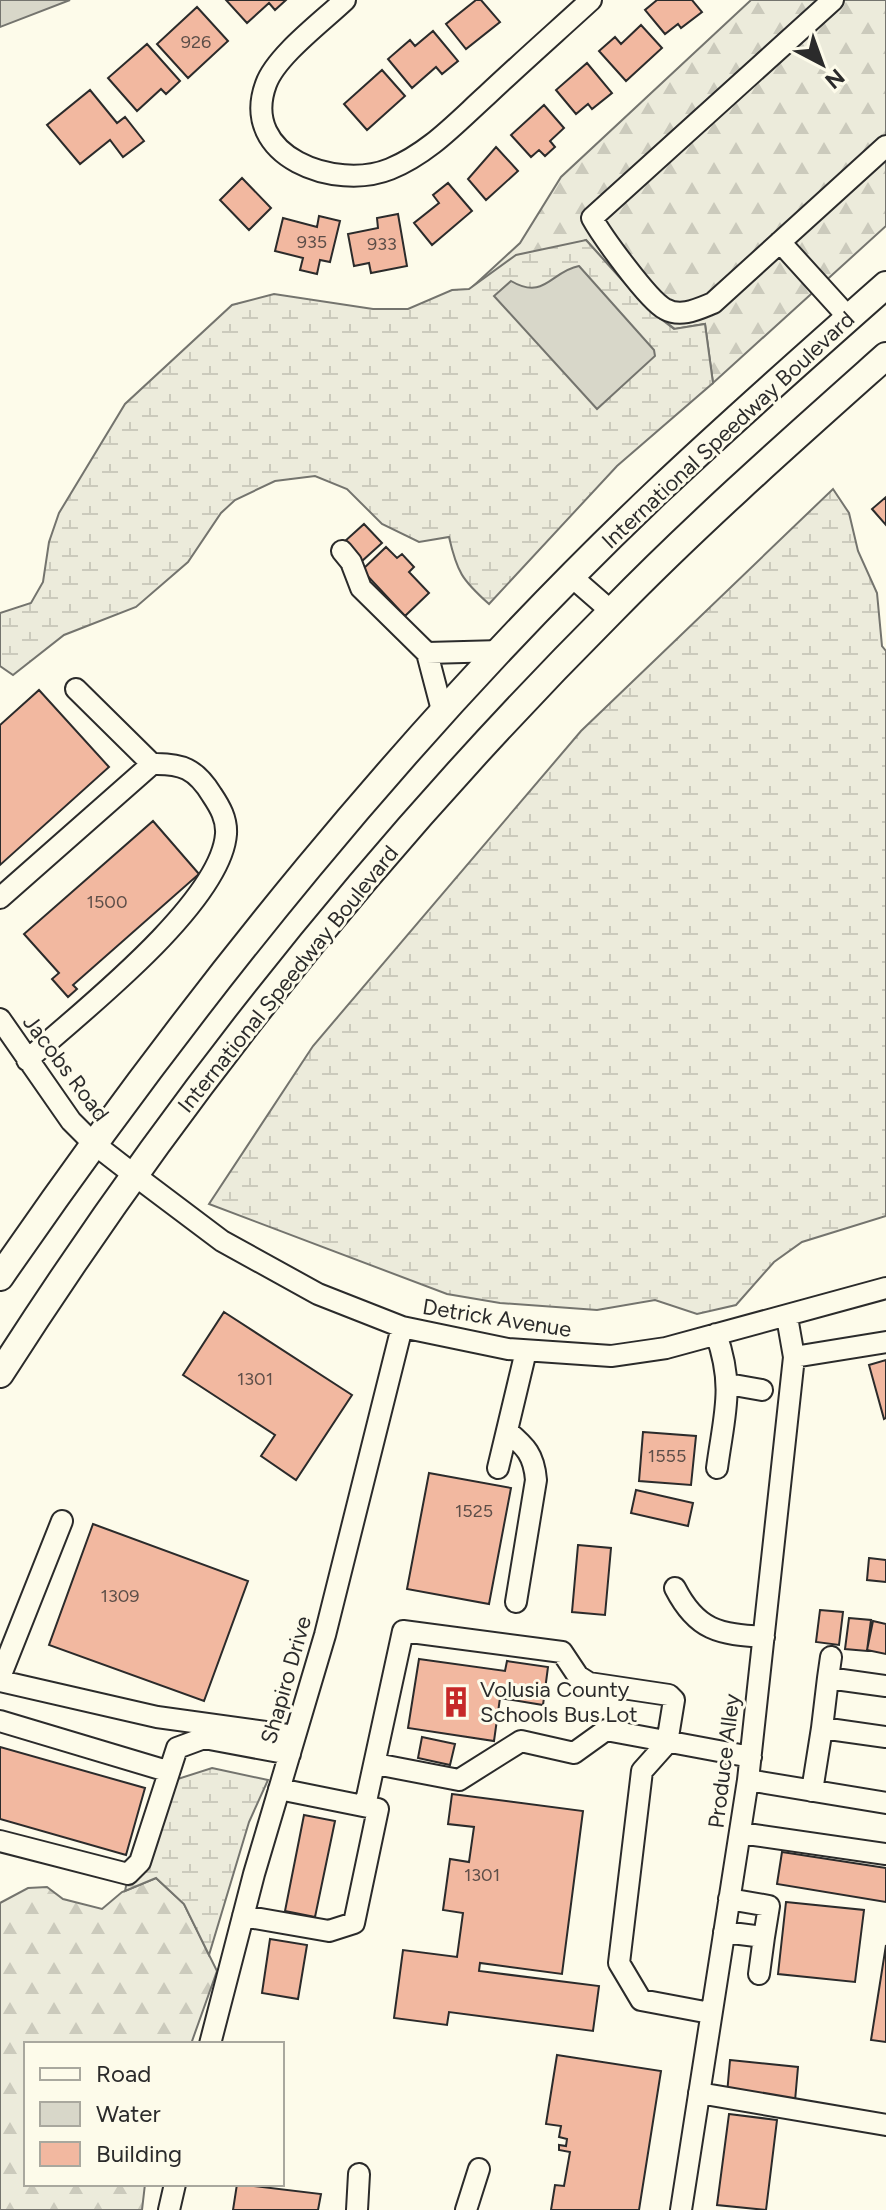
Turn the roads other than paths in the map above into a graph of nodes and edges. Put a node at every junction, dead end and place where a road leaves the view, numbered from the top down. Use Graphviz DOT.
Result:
graph roads {
  1 [pos="345,0"];
  2 [pos="591,0"];
  3 [pos="833,0"];
  4 [pos="886,146"];
  5 [pos="780,242"];
  6 [pos="886,285"];
  7 [pos="849,318"];
  8 [pos="886,356"];
  9 [pos="342,551"];
  10 [pos="572,577"];
  11 [pos="611,611"];
  12 [pos="501,651"];
  13 [pos="427,653"];
  14 [pos="76,689"];
  15 [pos="443,714"];
  16 [pos="152,764"];
  17 [pos="0,898"];
  18 [pos="0,1019"];
  19 [pos="27,1060"];
  20 [pos="93,1143"];
  21 [pos="133,1174"];
  22 [pos="59,1193"];
  23 [pos="0,1247"];
  24 [pos="0,1277"];
  25 [pos="886,1288"];
  26 [pos="787,1317"];
  27 [pos="402,1327"];
  28 [pos="716,1334"];
  29 [pos="886,1342"];
  30 [pos="526,1351"];
  31 [pos="794,1357"];
  32 [pos="0,1374"];
  33 [pos="728,1384"];
  34 [pos="762,1390"];
  35 [pos="507,1431"];
  36 [pos="498,1468"];
  37 [pos="717,1468"];
  38 [pos="62,1521"];
  39 [pos="675,1588"];
  40 [pos="516,1602"];
  41 [pos="764,1637"];
  42 [pos="0,1679"];
  43 [pos="886,1686"];
  44 [pos="0,1721"];
  45 [pos="822,1728"];
  46 [pos="886,1737"];
  47 [pos="667,1743"];
  48 [pos="292,1745"];
  49 [pos="751,1757"];
  50 [pos="376,1764"];
  51 [pos="167,1771"];
  52 [pos="748,1780"];
  53 [pos="279,1789"];
  54 [pos="812,1791"];
  55 [pos="886,1803"];
  56 [pos="372,1808"];
  57 [pos="740,1833"];
  58 [pos="0,1841"];
  59 [pos="886,1854"];
  60 [pos="729,1899"];
  61 [pos="243,1916"];
  62 [pos="724,1932"];
  63 [pos="764,1937"];
  64 [pos="759,1974"];
  65 [pos="710,2013"];
  66 [pos="211,2042"];
  67 [pos="699,2093"];
  68 [pos="886,2125"];
  69 [pos="479,2169"];
  70 [pos="359,2174"];
  71 [pos="175,2186"];
  72 [pos="169,2210"];
  73 [pos="357,2210"];
  74 [pos="466,2210"];
  75 [pos="681,2210"];
  1 -- 2 [label="street"];
  3 -- 5 [label="street"];
  4 -- 5 [label="street"];
  5 -- 7 [label="street"];
  6 -- 7 [label="main road, International Speedway Boulevard"];
  7 -- 10 [label="main road, International Speedway Boulevard"];
  8 -- 11 [label="main road, International Speedway Boulevard"];
  9 -- 13 [label="street"];
  10 -- 11 [label="street"];
  10 -- 12 [label="main road, International Speedway Boulevard"];
  11 -- 21 [label="main road, International Speedway Boulevard"];
  12 -- 13 [label="street"];
  12 -- 15 [label="main road, International Speedway Boulevard"];
  13 -- 15 [label="street"];
  14 -- 16 [label="street"];
  15 -- 20 [label="main road, International Speedway Boulevard"];
  16 -- 17 [label="street"];
  16 -- 19 [label="street"];
  18 -- 19 [label="street, Jacobs Road"];
  19 -- 20 [label="street, Jacobs Road"];
  20 -- 21 [label="street, Jacobs Road"];
  20 -- 22 [label="main road, International Speedway Boulevard"];
  21 -- 27 [label="street, Detrick Avenue"];
  21 -- 32 [label="main road, International Speedway Boulevard"];
  22 -- 23 [label="main road"];
  22 -- 24 [label="main road, International Speedway Boulevard"];
  25 -- 26 [label="street, Detrick Avenue"];
  26 -- 28 [label="street, Detrick Avenue"];
  26 -- 31 [label="street, Produce Alley"];
  27 -- 30 [label="street, Detrick Avenue"];
  27 -- 48 [label="street, Shapiro Drive"];
  28 -- 30 [label="street, Detrick Avenue"];
  28 -- 33 [label="street"];
  29 -- 31 [label="street"];
  30 -- 35 [label="street"];
  31 -- 41 [label="street, Produce Alley"];
  33 -- 34 [label="street"];
  33 -- 37 [label="street"];
  35 -- 36 [label="street"];
  35 -- 40 [label="street"];
  38 -- 42 [label="street"];
  39 -- 41 [label="street"];
  41 -- 49 [label="street, Produce Alley"];
  42 -- 48 [label="street"];
  43 -- 45 [label="street"];
  44 -- 51 [label="street"];
  45 -- 46 [label="street"];
  45 -- 54 [label="street"];
  47 -- 49 [label="street"];
  47 -- 50 [label="street"];
  47 -- 50 [label="street"];
  47 -- 65 [label="street"];
  48 -- 51 [label="street"];
  48 -- 53 [label="street, Shapiro Drive"];
  49 -- 52 [label="street, Produce Alley"];
  50 -- 56 [label="street"];
  51 -- 58 [label="street"];
  52 -- 54 [label="street"];
  52 -- 57 [label="street, Produce Alley"];
  53 -- 56 [label="street"];
  53 -- 61 [label="street, Shapiro Drive"];
  54 -- 55 [label="street"];
  56 -- 61 [label="street"];
  57 -- 59 [label="street"];
  57 -- 60 [label="street, Produce Alley"];
  60 -- 62 [label="street, Produce Alley"];
  60 -- 63 [label="street"];
  61 -- 66 [label="street, Shapiro Drive"];
  62 -- 63 [label="street"];
  62 -- 65 [label="street, Produce Alley"];
  63 -- 64 [label="street"];
  65 -- 67 [label="street, Produce Alley"];
  67 -- 68 [label="street"];
  67 -- 75 [label="street, Produce Alley"];
  69 -- 74 [label="street"];
  70 -- 73 [label="street"];
  71 -- 72 [label="street"];
}
